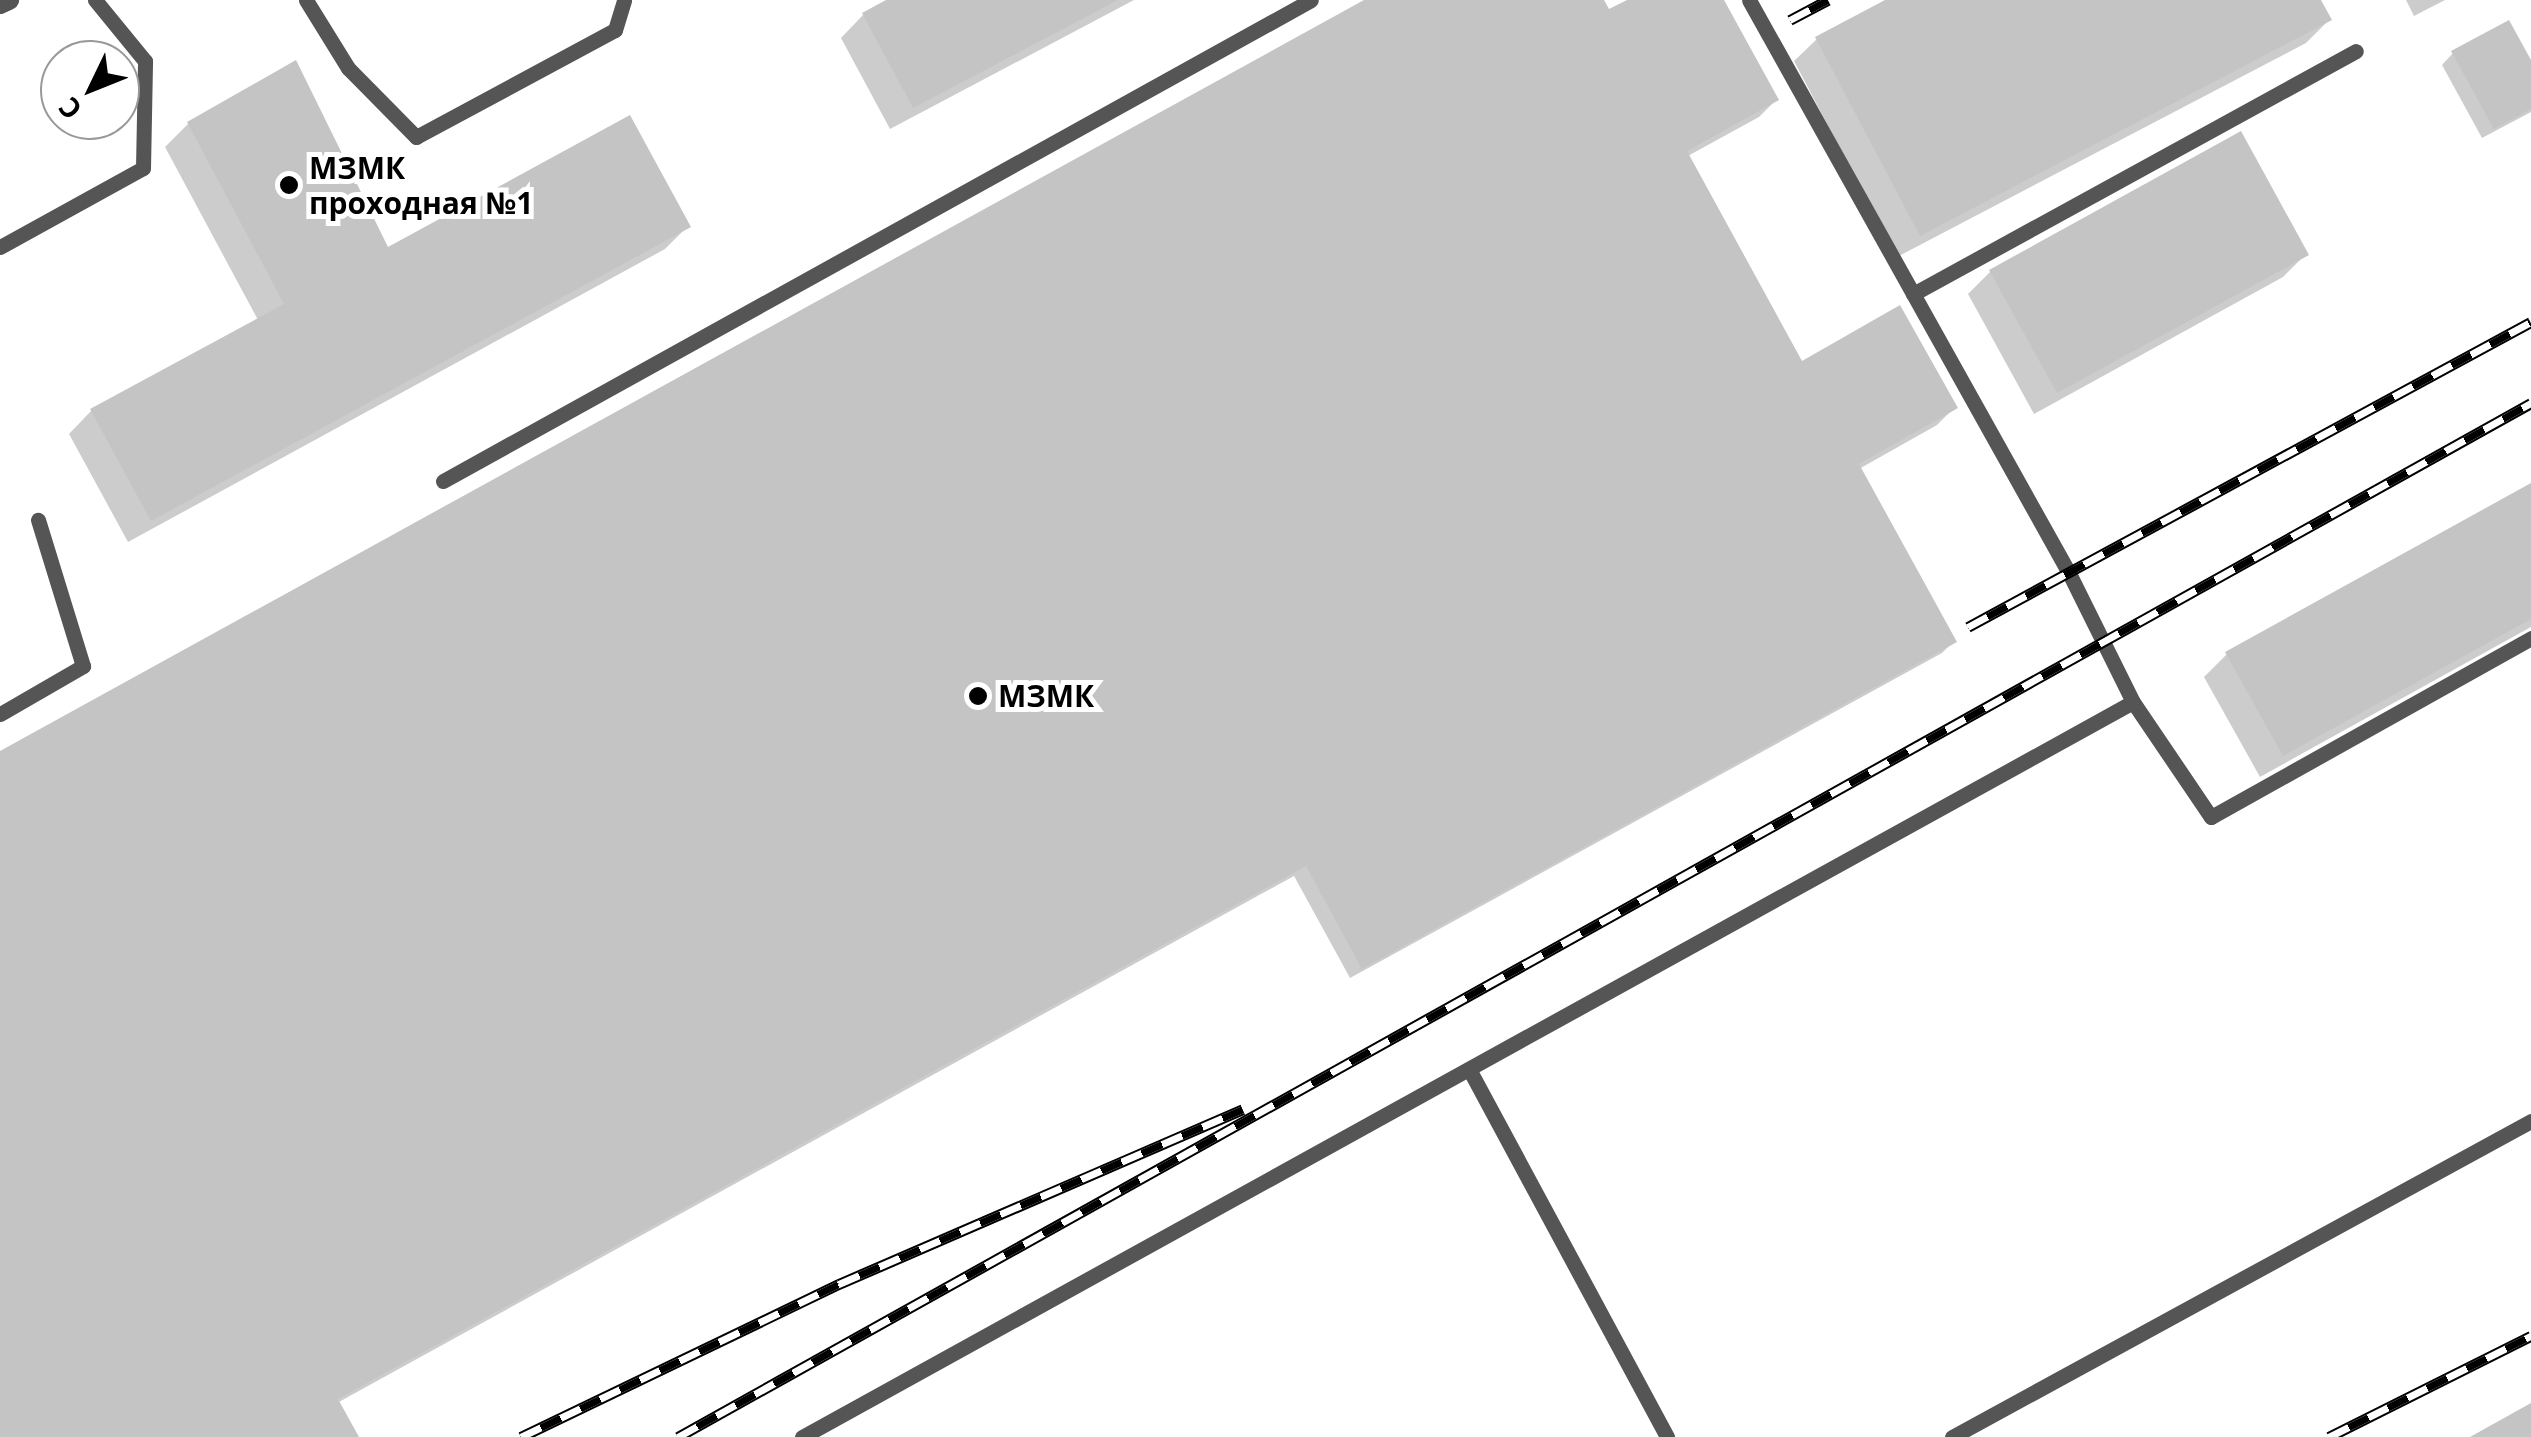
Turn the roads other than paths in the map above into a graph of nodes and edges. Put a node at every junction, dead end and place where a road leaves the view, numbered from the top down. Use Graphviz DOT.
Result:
graph roads {
  1 [pos="8,0"];
  2 [pos="95,0"];
  3 [pos="306,0"];
  4 [pos="624,0"];
  5 [pos="1311,0"];
  6 [pos="1749,0"];
  7 [pos="0,4"];
  8 [pos="2356,52"];
  9 [pos="0,247"];
  10 [pos="1913,294"];
  11 [pos="443,480"];
  12 [pos="38,520"];
  13 [pos="2531,638"];
  14 [pos="2132,702"];
  15 [pos="0,714"];
  16 [pos="1469,1068"];
  17 [pos="2531,1121"];
  18 [pos="802,1437"];
  19 [pos="1667,1437"];
  20 [pos="1952,1437"];
  1 -- 7 [label="street"];
  2 -- 9 [label="lane"];
  3 -- 4 [label="lane"];
  5 -- 11 [label="lane"];
  6 -- 10 [label="lane"];
  8 -- 10 [label="lane"];
  10 -- 14 [label="lane"];
  12 -- 15 [label="lane"];
  13 -- 14 [label="lane"];
  14 -- 16 [label="lane"];
  16 -- 18 [label="lane"];
  16 -- 19 [label="lane"];
  17 -- 20 [label="lane"];
}
